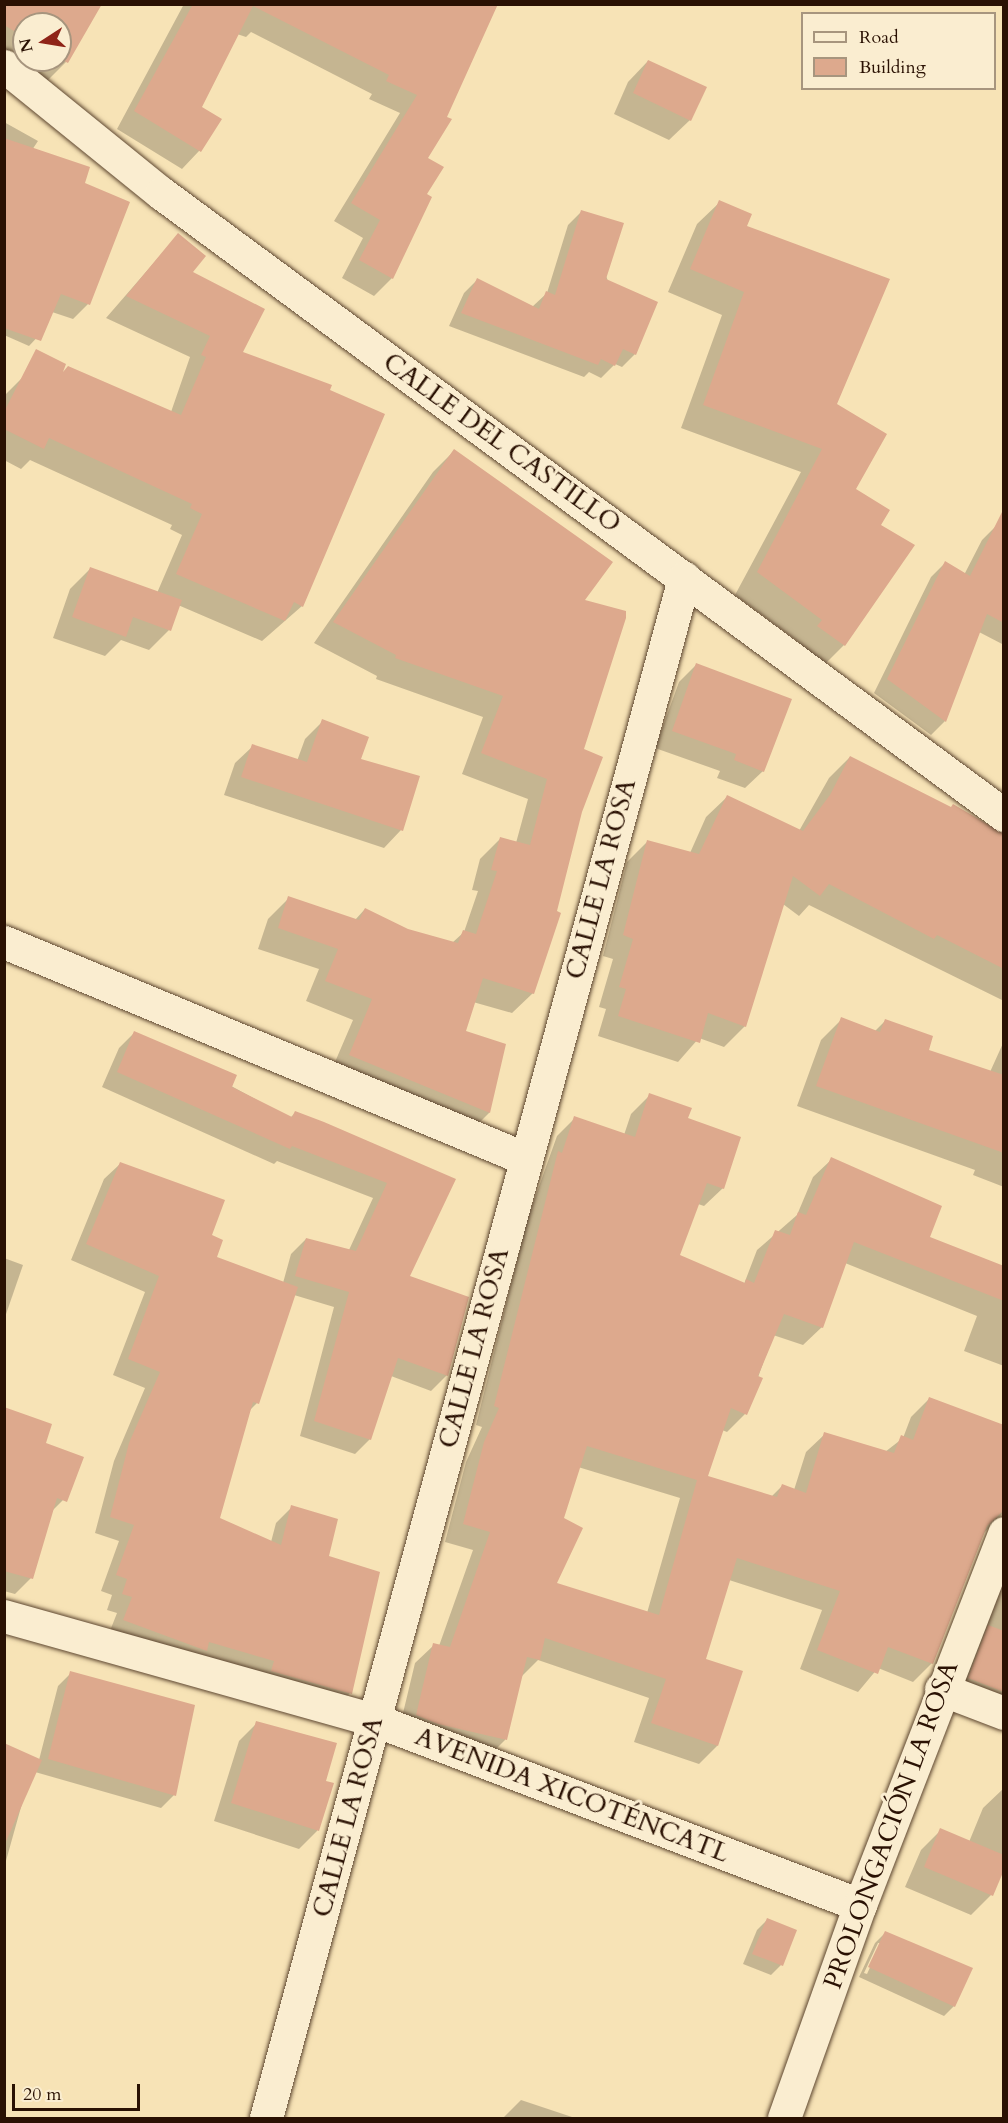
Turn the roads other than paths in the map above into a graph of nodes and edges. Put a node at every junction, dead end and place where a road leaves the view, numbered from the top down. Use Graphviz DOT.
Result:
graph roads {
  1 [pos="4,66"];
  2 [pos="684,578"];
  3 [pos="1004,815"];
  4 [pos="4,942"];
  5 [pos="524,1158"];
  6 [pos="1004,1533"];
  7 [pos="4,1616"];
  8 [pos="941,1689"];
  9 [pos="1004,1713"];
  10 [pos="375,1720"];
  11 [pos="860,1905"];
  12 [pos="266,2118"];
  13 [pos="784,2118"];
  1 -- 2 [label="street, CALLE DEL CASTILLO"];
  2 -- 3 [label="street, CALLE DEL CASTILLO"];
  2 -- 5 [label="street, CALLE LA ROSA"];
  4 -- 5 [label="street"];
  5 -- 10 [label="street, CALLE LA ROSA"];
  6 -- 8 [label="street, PROLONGACIÓN LA ROSA"];
  7 -- 10 [label="street, AVENIDA XICOTÉNCATL"];
  8 -- 9 [label="street"];
  8 -- 11 [label="street, PROLONGACIÓN LA ROSA"];
  10 -- 11 [label="street, AVENIDA XICOTÉNCATL"];
  10 -- 12 [label="street, CALLE LA ROSA"];
  11 -- 13 [label="street, PROLONGACIÓN LA ROSA"];
}
